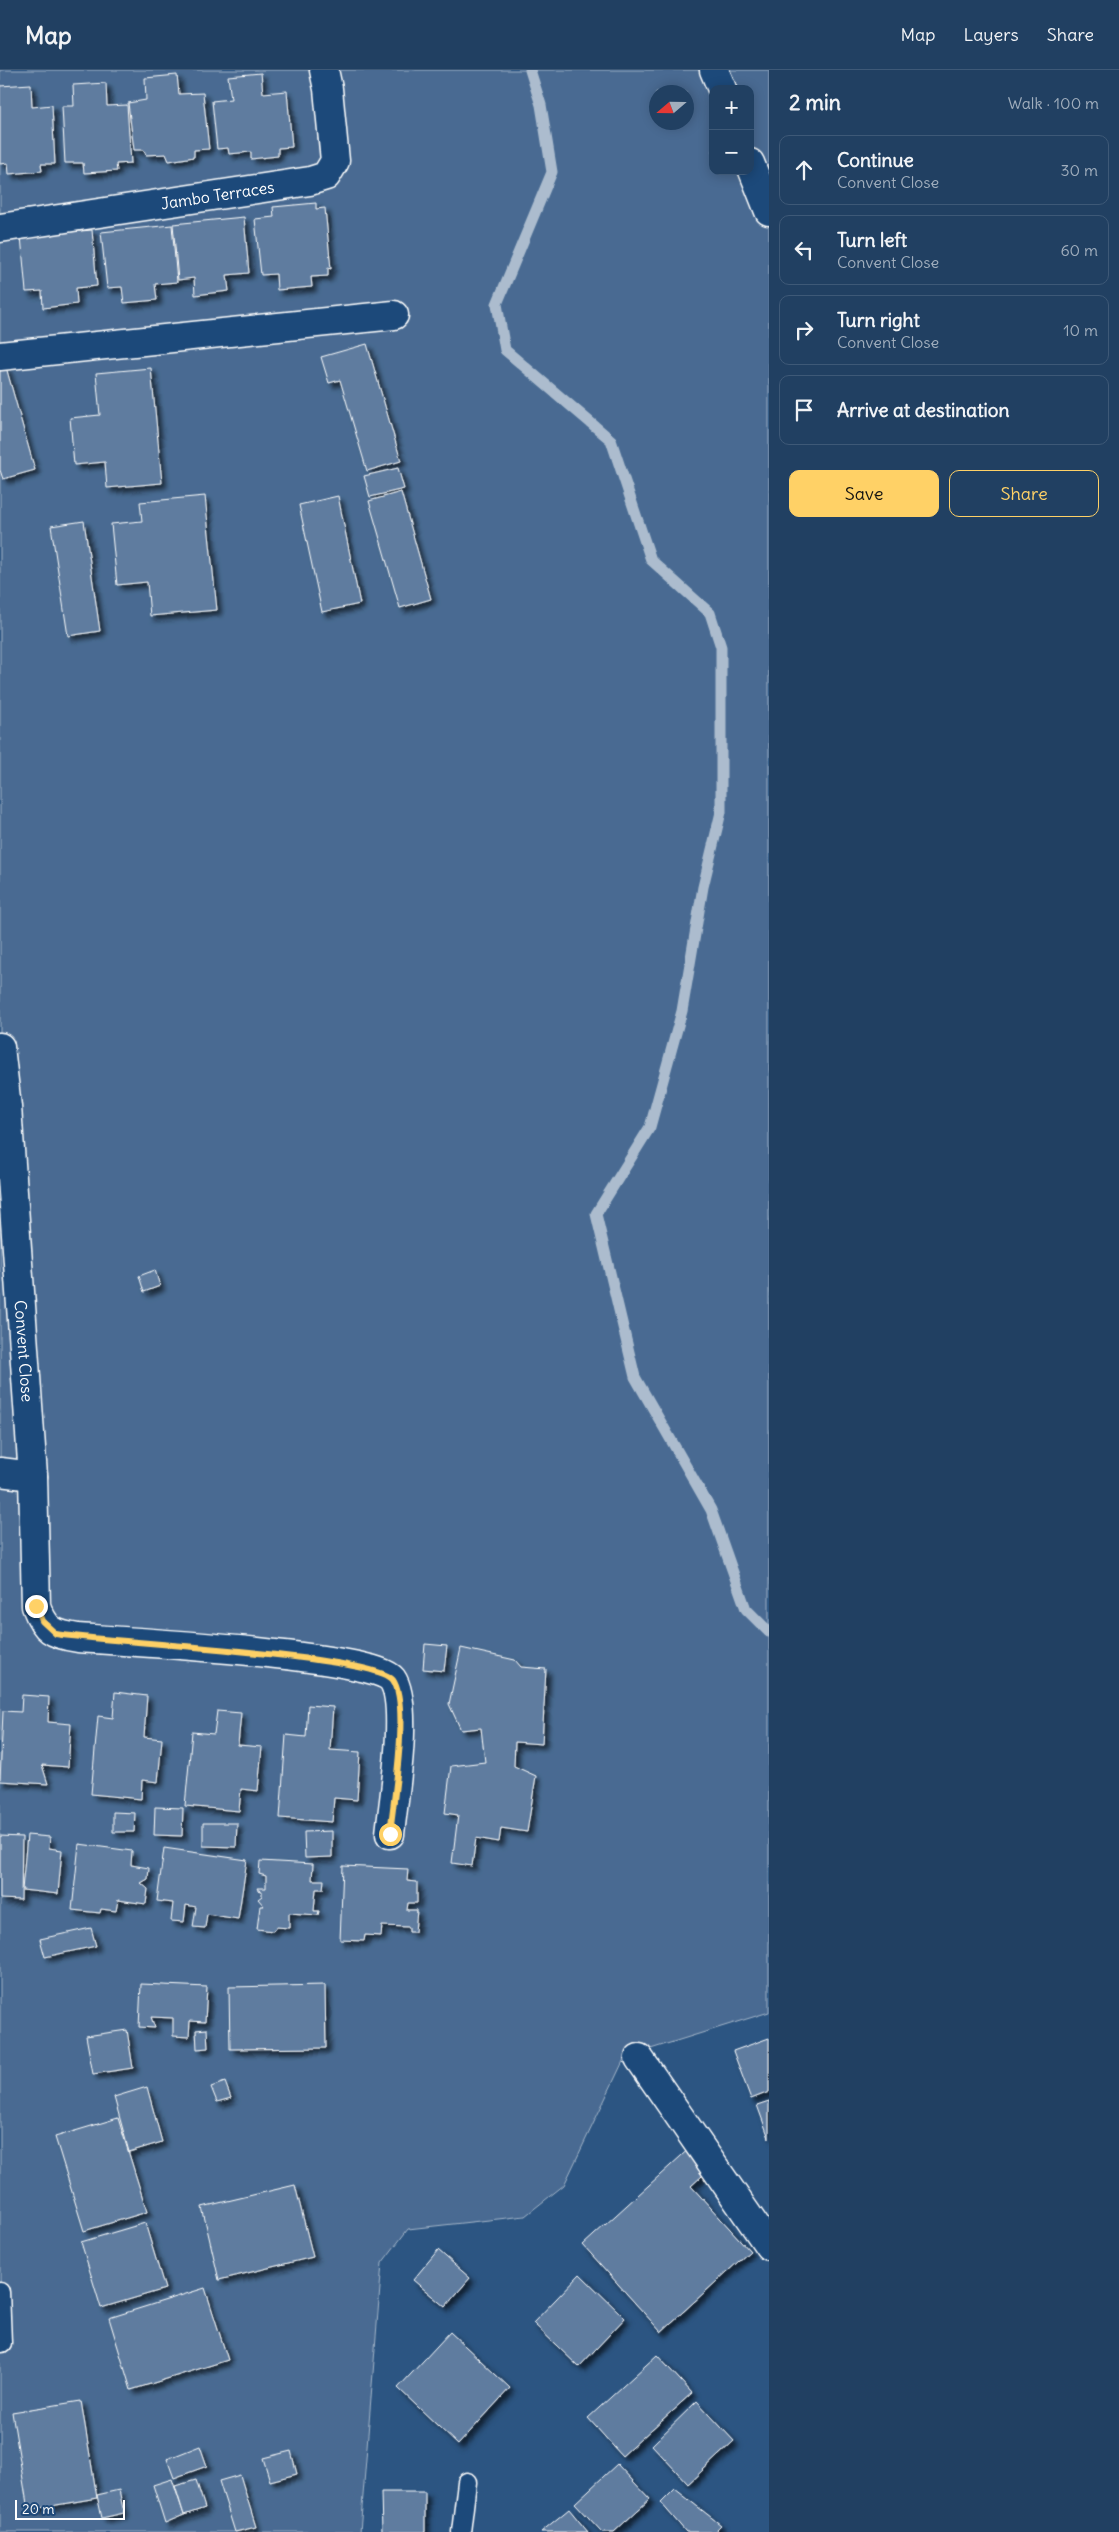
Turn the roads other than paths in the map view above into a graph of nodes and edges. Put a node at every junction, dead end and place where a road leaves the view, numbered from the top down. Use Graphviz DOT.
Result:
graph roads {
  1 [pos="324,70"];
  2 [pos="714,70"];
  3 [pos="720,85"];
  4 [pos="754,173"];
  5 [pos="769,211"];
  6 [pos="0,228"];
  7 [pos="394,315"];
  8 [pos="0,356"];
  9 [pos="0,1047"];
  10 [pos="0,1472"];
  11 [pos="33,1476"];
  12 [pos="390,1834"];
  13 [pos="639,2058"];
  14 [pos="769,2246"];
  15 [pos="0,2292"];
  16 [pos="2,2343"];
  17 [pos="467,2482"];
  18 [pos="461,2532"];
  1 -- 6 [label="street, Jambo Terraces"];
  2 -- 3 [label="street"];
  4 -- 5 [label="street"];
  7 -- 8 [label="street"];
  9 -- 11 [label="street, Convent Close"];
  10 -- 11 [label="street"];
  11 -- 12 [label="street, Convent Close"];
  13 -- 14 [label="street"];
  15 -- 16 [label="lane"];
  17 -- 18 [label="lane"];
}
